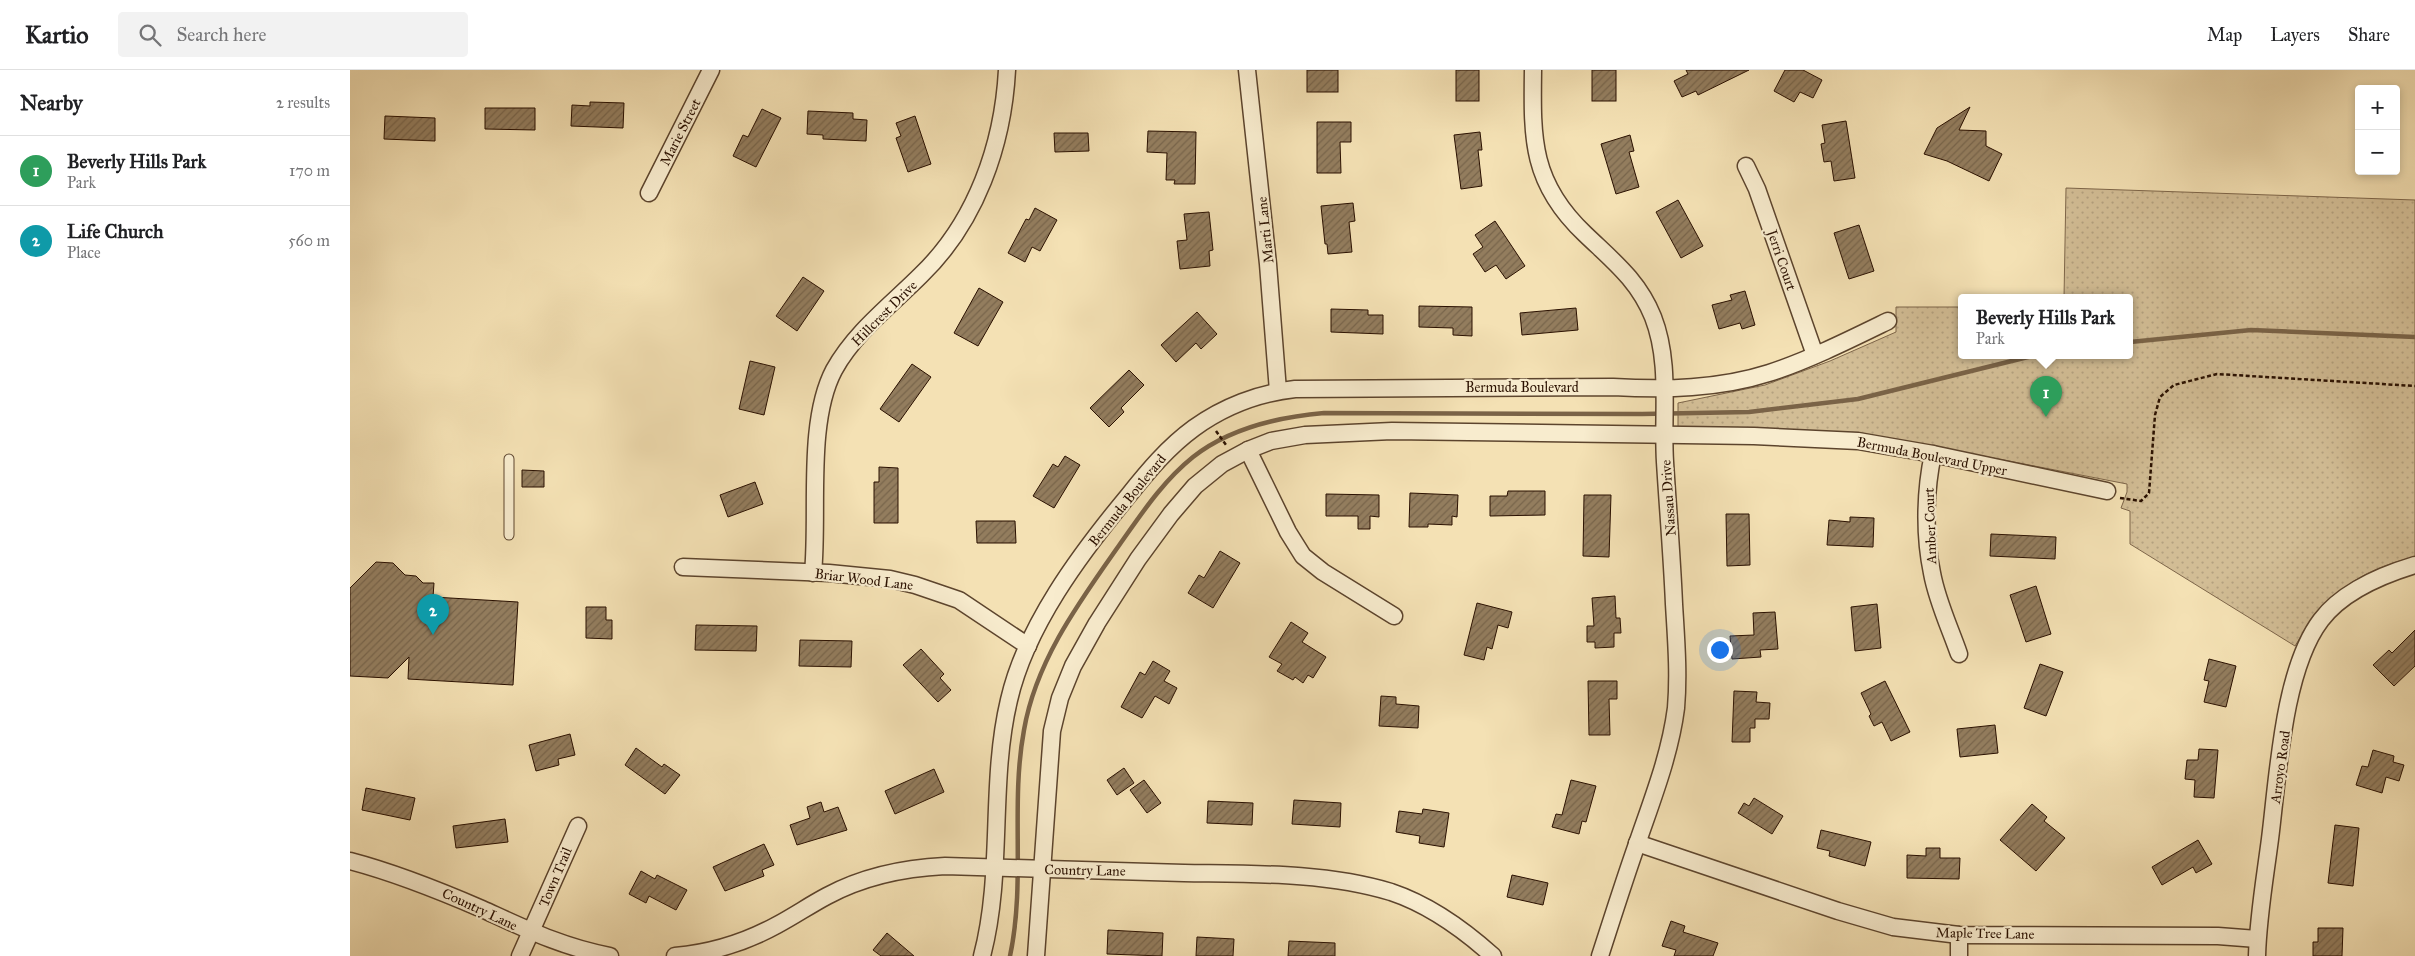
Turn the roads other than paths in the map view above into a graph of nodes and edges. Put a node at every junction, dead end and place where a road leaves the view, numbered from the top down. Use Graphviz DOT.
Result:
graph roads {
  1 [pos="711,70"];
  2 [pos="1007,70"];
  3 [pos="1247,70"];
  4 [pos="1533,70"];
  5 [pos="1746,166"];
  6 [pos="649,193"];
  7 [pos="1888,322"];
  8 [pos="1814,355"];
  9 [pos="1665,390"];
  10 [pos="1278,391"];
  11 [pos="1665,430"];
  12 [pos="1248,450"];
  13 [pos="1933,454"];
  14 [pos="509,459"];
  15 [pos="2107,491"];
  16 [pos="509,535"];
  17 [pos="2415,565"];
  18 [pos="683,567"];
  19 [pos="813,572"];
  20 [pos="1394,616"];
  21 [pos="1028,646"];
  22 [pos="1960,654"];
  23 [pos="578,826"];
  24 [pos="1637,843"];
  25 [pos="350,861"];
  26 [pos="1001,868"];
  27 [pos="1036,869"];
  28 [pos="530,932"];
  29 [pos="1959,935"];
  30 [pos="2257,939"];
  31 [pos="520,956"];
  32 [pos="610,956"];
  33 [pos="675,956"];
  34 [pos="982,956"];
  35 [pos="1036,956"];
  36 [pos="1493,956"];
  37 [pos="1600,956"];
  38 [pos="1959,956"];
  39 [pos="2257,956"];
  1 -- 6 [label="street, Marie Street"];
  2 -- 19 [label="street, Hillcrest Drive"];
  3 -- 10 [label="street, Marti Lane"];
  4 -- 9 [label="street, Nassau Drive"];
  5 -- 8 [label="street, Jerri Court"];
  7 -- 8 [label="street, Bermuda Boulevard"];
  8 -- 9 [label="street, Bermuda Boulevard"];
  9 -- 10 [label="street, Bermuda Boulevard"];
  9 -- 11 [label="street, Nassau Drive"];
  10 -- 21 [label="street, Bermuda Boulevard"];
  11 -- 12 [label="street"];
  11 -- 13 [label="street, Bermuda Boulevard Upper"];
  11 -- 24 [label="street, Nassau Drive"];
  12 -- 20 [label="street"];
  12 -- 27 [label="street"];
  13 -- 15 [label="street, Bermuda Boulevard Upper"];
  13 -- 22 [label="street, Amber Court"];
  14 -- 16 [label="lane"];
  17 -- 30 [label="street, Arroyo Road"];
  18 -- 19 [label="street, Briar Wood Lane"];
  19 -- 21 [label="street, Briar Wood Lane"];
  21 -- 26 [label="street, Bermuda Boulevard"];
  23 -- 28 [label="street, Town Trail"];
  24 -- 29 [label="street, Maple Tree Lane"];
  24 -- 37 [label="street, Nassau Drive"];
  25 -- 28 [label="street, Country Lane"];
  26 -- 27 [label="street, Country Lane"];
  26 -- 33 [label="street, Country Lane"];
  26 -- 34 [label="street, Bermuda Boulevard"];
  27 -- 35 [label="street"];
  27 -- 36 [label="street, Country Lane"];
  28 -- 31 [label="street, Town Trail"];
  28 -- 32 [label="street, Country Lane"];
  29 -- 30 [label="street, Maple Tree Lane"];
  29 -- 38 [label="street"];
  30 -- 39 [label="street, Arroyo Road"];
}
